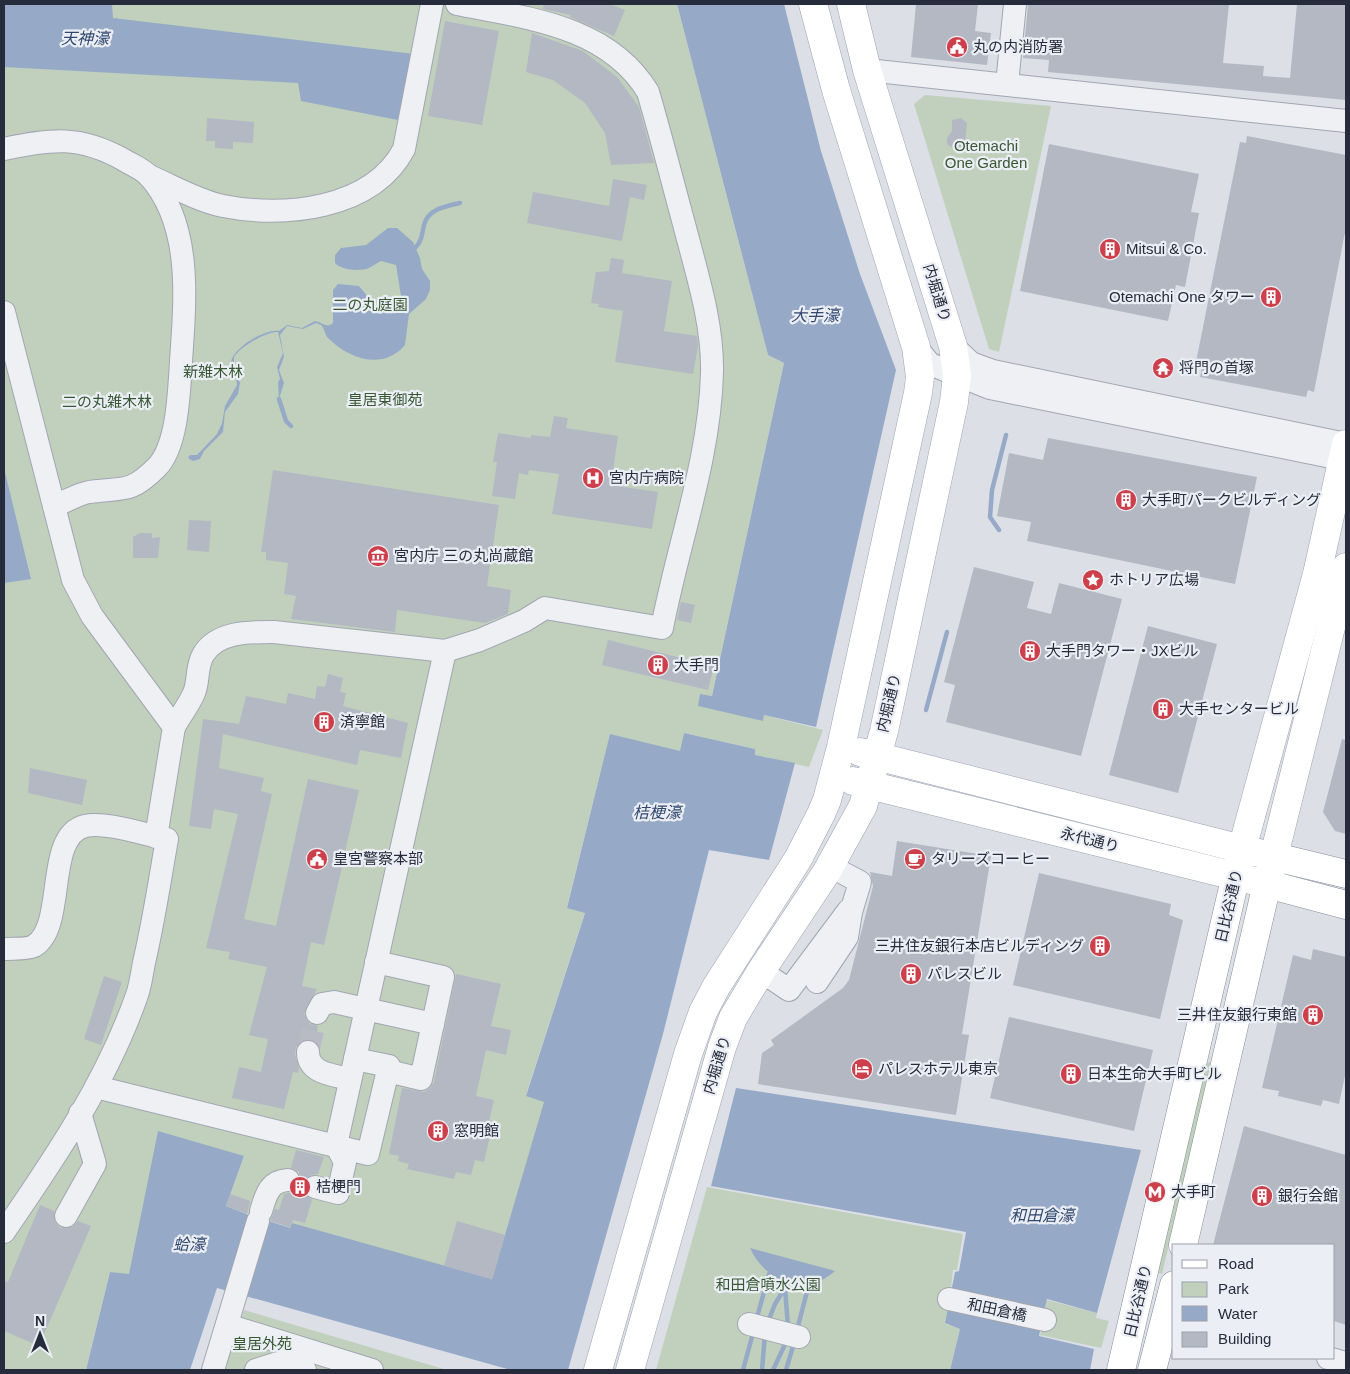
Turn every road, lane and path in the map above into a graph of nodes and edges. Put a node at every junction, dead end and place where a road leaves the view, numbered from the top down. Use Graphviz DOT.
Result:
graph roads {
  1 [pos="432,4"];
  2 [pos="458,4"];
  3 [pos="813,4"];
  4 [pos="851,4"];
  5 [pos="1015,4"];
  6 [pos="867,70"];
  7 [pos="1007,84"];
  8 [pos="1346,121"];
  9 [pos="4,148"];
  10 [pos="148,175"];
  11 [pos="4,312"];
  12 [pos="954,346"];
  13 [pos="916,347"];
  14 [pos="957,375"];
  15 [pos="992,379"];
  16 [pos="915,407"];
  17 [pos="950,416"];
  18 [pos="1345,452"];
  19 [pos="54,506"];
  20 [pos="1346,567"];
  21 [pos="1339,624"];
  22 [pos="444,651"];
  23 [pos="174,727"];
  24 [pos="841,747"];
  25 [pos="876,756"];
  26 [pos="834,776"];
  27 [pos="870,785"];
  28 [pos="156,837"];
  29 [pos="1242,850"];
  30 [pos="1273,856"];
  31 [pos="830,866"];
  32 [pos="1346,874"];
  33 [pos="1236,876"];
  34 [pos="1267,884"];
  35 [pos="1346,905"];
  36 [pos="852,912"];
  37 [pos="4,949"];
  38 [pos="376,962"];
  39 [pos="761,971"];
  40 [pos="817,982"];
  41 [pos="366,1010"];
  42 [pos="317,1013"];
  43 [pos="433,1024"];
  44 [pos="308,1052"];
  45 [pos="353,1069"];
  46 [pos="388,1071"];
  47 [pos="96,1087"];
  48 [pos="80,1113"];
  49 [pos="336,1146"];
  50 [pos="288,1180"];
  51 [pos="315,1187"];
  52 [pos="66,1216"];
  53 [pos="4,1232"];
  54 [pos="1183,1244"];
  55 [pos="949,1299"];
  56 [pos="1172,1301"];
  57 [pos="1136,1309"];
  58 [pos="1170,1317"];
  59 [pos="1045,1320"];
  60 [pos="749,1324"];
  61 [pos="227,1325"];
  62 [pos="789,1334"];
  63 [pos="1332,1359"];
  64 [pos="1346,1362"];
  65 [pos="213,1370"];
  66 [pos="256,1370"];
  67 [pos="305,1370"];
  68 [pos="372,1370"];
  69 [pos="598,1370"];
  70 [pos="630,1370"];
  71 [pos="1121,1370"];
  72 [pos="1152,1370"];
  1 -- 10 [label="street"];
  2 -- 22 [label="street"];
  3 -- 13 [label="main road, 内堀通り"];
  4 -- 6 [label="main road, 内堀通り"];
  5 -- 7 [label="street"];
  6 -- 7 [label="street"];
  6 -- 12 [label="main road, 内堀通り"];
  7 -- 8 [label="street"];
  9 -- 10 [label="street"];
  10 -- 19 [label="street"];
  11 -- 19 [label="street"];
  12 -- 14 [label="main road, 内堀通り"];
  12 -- 15 [label="street"];
  13 -- 14 [label="street"];
  13 -- 16 [label="main road, 内堀通り"];
  14 -- 15 [label="street"];
  14 -- 16 [label="street"];
  14 -- 17 [label="main road, 内堀通り"];
  15 -- 17 [label="street"];
  15 -- 18 [label="street"];
  16 -- 24 [label="main road, 内堀通り"];
  17 -- 25 [label="main road, 内堀通り"];
  18 -- 29 [label="main road, 日比谷通り"];
  19 -- 23 [label="street"];
  20 -- 21 [label="main road"];
  21 -- 30 [label="main road"];
  22 -- 23 [label="street"];
  22 -- 38 [label="street"];
  23 -- 28 [label="street"];
  24 -- 25 [label="main road, 永代通り"];
  24 -- 26 [label="main road, 内堀通り"];
  25 -- 27 [label="main road, 内堀通り"];
  25 -- 29 [label="main road, 永代通り"];
  26 -- 27 [label="main road, 永代通り"];
  26 -- 69 [label="main road, 内堀通り"];
  27 -- 31 [label="main road, 内堀通り"];
  27 -- 33 [label="main road, 永代通り"];
  28 -- 37 [label="street"];
  28 -- 47 [label="street"];
  29 -- 30 [label="main road, 永代通り"];
  29 -- 33 [label="main road, 日比谷通り"];
  30 -- 32 [label="main road, 永代通り"];
  30 -- 34 [label="main road"];
  31 -- 36 [label="street"];
  31 -- 39 [label="main road, 内堀通り"];
  33 -- 34 [label="main road, 永代通り"];
  33 -- 57 [label="main road, 日比谷通り"];
  34 -- 35 [label="main road, 永代通り"];
  34 -- 54 [label="main road"];
  36 -- 39 [label="street"];
  36 -- 40 [label="street"];
  38 -- 41 [label="street"];
  38 -- 43 [label="street"];
  39 -- 70 [label="main road, 内堀通り"];
  41 -- 42 [label="street"];
  41 -- 43 [label="street"];
  41 -- 45 [label="street"];
  43 -- 46 [label="street"];
  44 -- 45 [label="street"];
  45 -- 46 [label="street"];
  45 -- 49 [label="street"];
  46 -- 49 [label="street"];
  47 -- 48 [label="street"];
  47 -- 49 [label="street"];
  48 -- 52 [label="street"];
  48 -- 53 [label="street"];
  49 -- 51 [label="street"];
  50 -- 61 [label="street"];
  55 -- 59 [label="street, 和田倉橋"];
  56 -- 58 [label="main road, 日比谷通り"];
  57 -- 58 [label="street"];
  57 -- 71 [label="main road, 日比谷通り"];
  58 -- 72 [label="main road, 日比谷通り"];
  60 -- 62 [label="street"];
  61 -- 65 [label="street"];
  61 -- 68 [label="street"];
  63 -- 64 [label="street"];
  66 -- 67 [label="street"];
}
